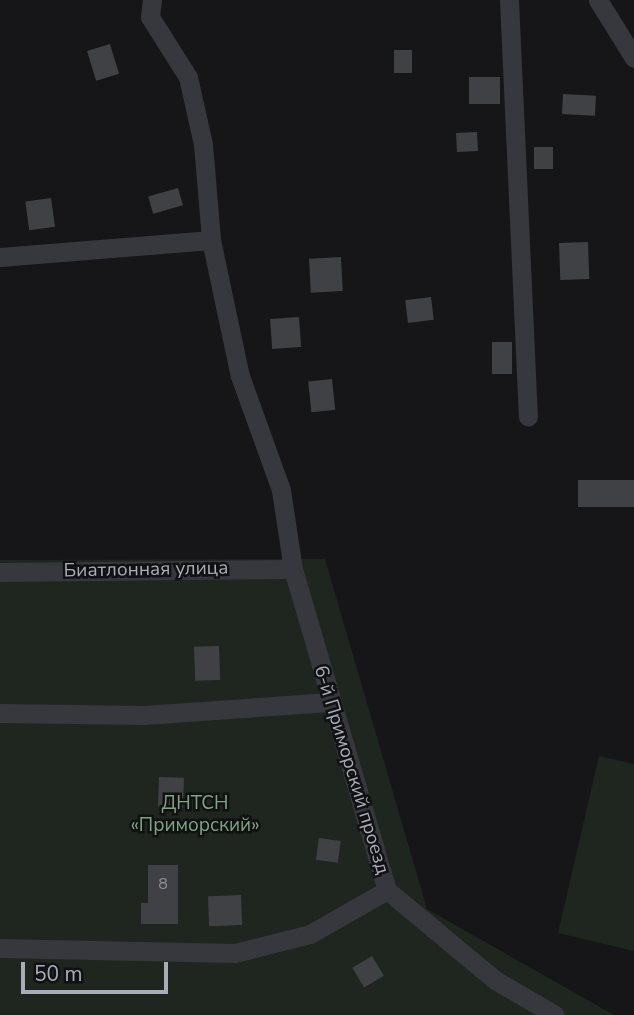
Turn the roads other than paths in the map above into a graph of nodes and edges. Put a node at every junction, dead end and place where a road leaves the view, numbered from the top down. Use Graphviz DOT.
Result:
graph roads {
  1 [pos="152,0"];
  2 [pos="509,0"];
  3 [pos="598,0"];
  4 [pos="634,58"];
  5 [pos="211,240"];
  6 [pos="0,257"];
  7 [pos="528,417"];
  8 [pos="293,569"];
  9 [pos="0,572"];
  10 [pos="330,702"];
  11 [pos="0,713"];
  12 [pos="387,890"];
  13 [pos="0,948"];
  14 [pos="555,1015"];
  1 -- 5 [label="street, 6-й Приморский проезд"];
  2 -- 7 [label="street"];
  3 -- 4 [label="street"];
  5 -- 6 [label="street"];
  5 -- 8 [label="street, 6-й Приморский проезд"];
  8 -- 9 [label="street, Биатлонная улица"];
  8 -- 10 [label="street, 6-й Приморский проезд"];
  10 -- 11 [label="street"];
  10 -- 12 [label="street, 6-й Приморский проезд"];
  12 -- 13 [label="street"];
  12 -- 14 [label="street, 6-й Приморский проезд"];
}
